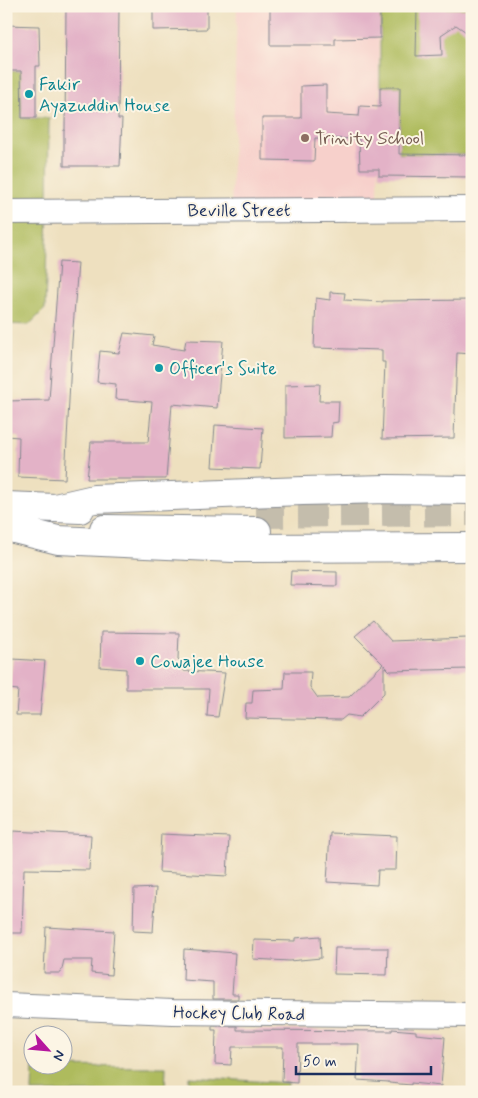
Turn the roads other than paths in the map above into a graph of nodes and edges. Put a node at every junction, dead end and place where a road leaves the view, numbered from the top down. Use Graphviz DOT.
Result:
graph roads {
  1 [pos="472,209"];
  2 [pos="6,212"];
  3 [pos="472,490"];
  4 [pos="55,508"];
  5 [pos="8,521"];
  6 [pos="472,547"];
  7 [pos="6,1005"];
  8 [pos="472,1015"];
  1 -- 2 [label="street, Beville Street"];
  3 -- 4 [label="main road"];
  4 -- 5 [label="main road"];
  4 -- 5 [label="main road"];
  5 -- 6 [label="main road"];
  7 -- 8 [label="street, Hockey Club Road"];
}
